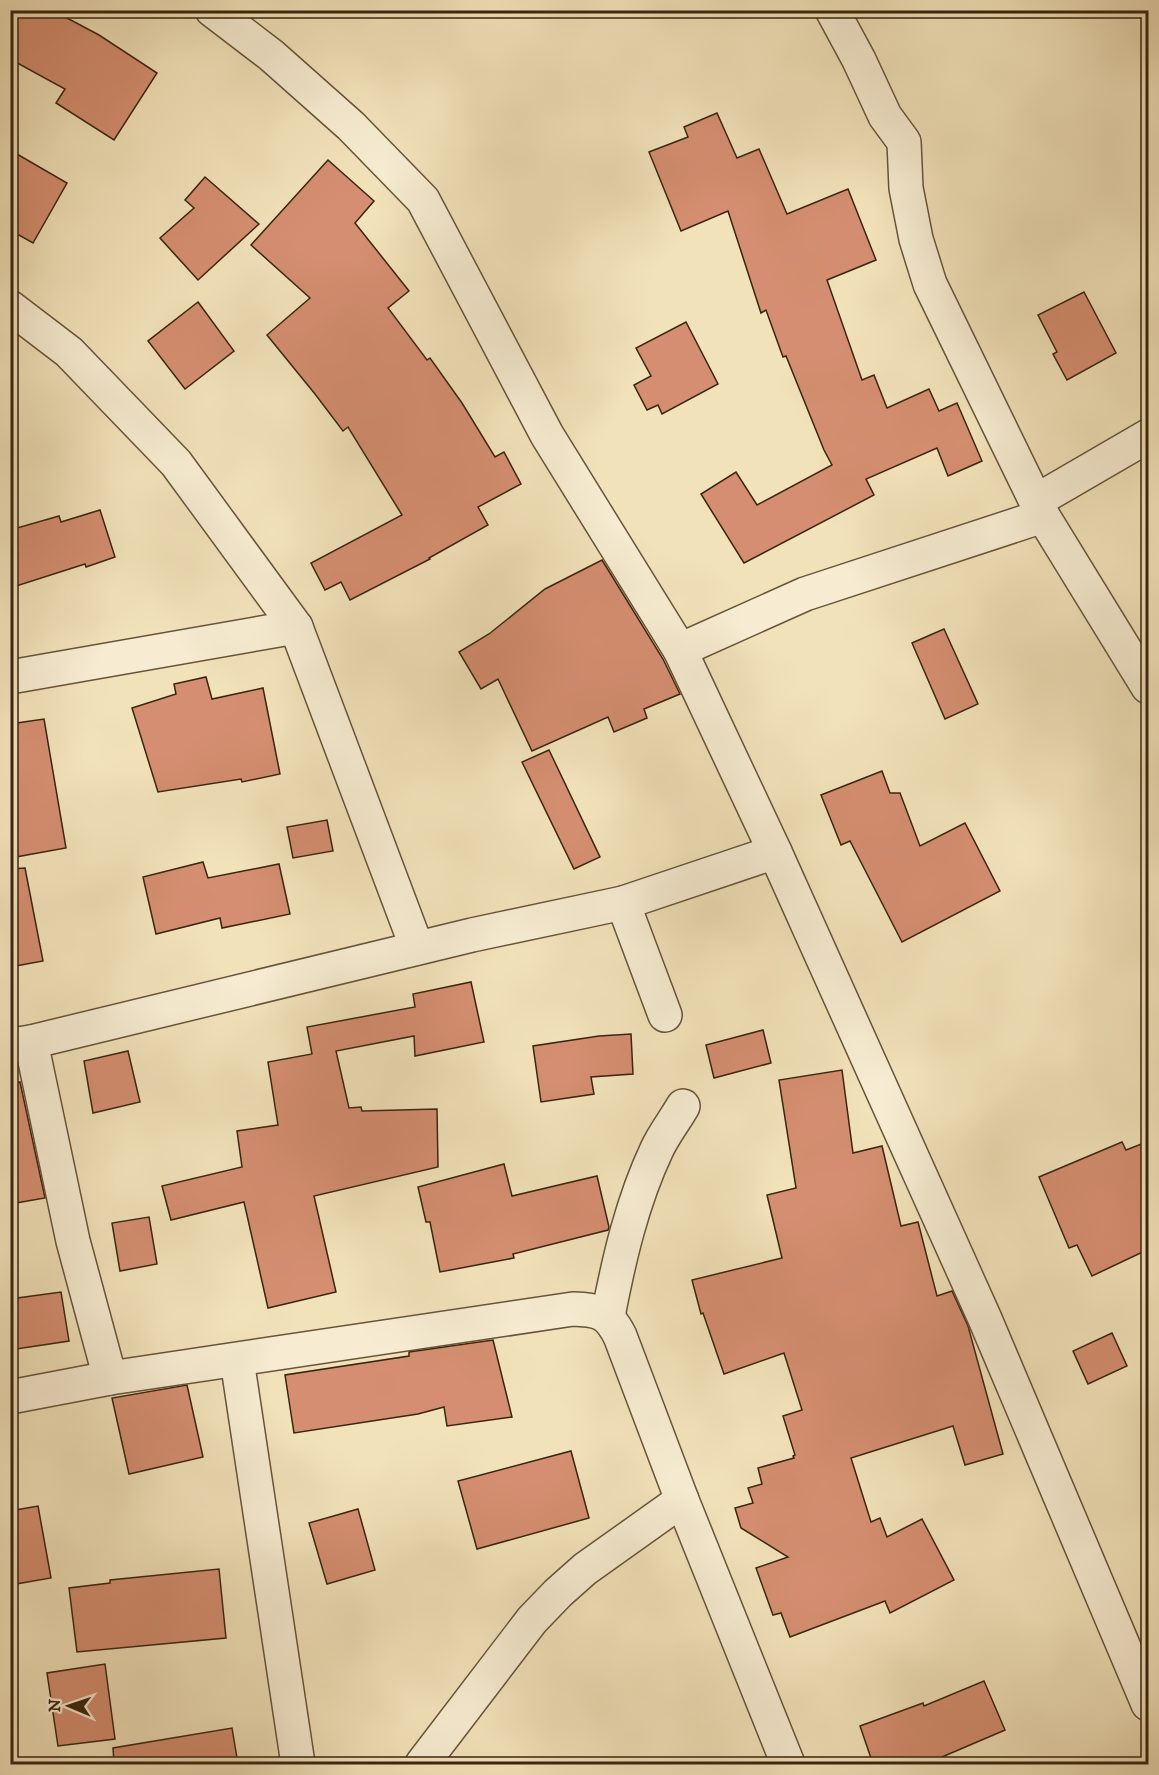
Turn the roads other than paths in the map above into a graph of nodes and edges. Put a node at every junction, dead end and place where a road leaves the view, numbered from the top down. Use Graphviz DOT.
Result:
graph roads {
  1 [pos="212,10"];
  2 [pos="832,10"];
  3 [pos="13,310"];
  4 [pos="1149,436"];
  5 [pos="1039,509"];
  6 [pos="296,627"];
  7 [pos="680,650"];
  8 [pos="10,677"];
  9 [pos="1149,687"];
  10 [pos="775,852"];
  11 [pos="623,903"];
  12 [pos="417,948"];
  13 [pos="665,1016"];
  14 [pos="21,1044"];
  15 [pos="683,1106"];
  16 [pos="608,1316"];
  17 [pos="237,1360"];
  18 [pos="110,1378"];
  19 [pos="10,1397"];
  20 [pos="682,1500"];
  21 [pos="1149,1704"];
  22 [pos="298,1764"];
  23 [pos="422,1764"];
  24 [pos="788,1764"];
  1 -- 7 [label="street"];
  2 -- 5 [label="street"];
  3 -- 6 [label="street"];
  4 -- 5 [label="street"];
  5 -- 7 [label="street"];
  5 -- 9 [label="street"];
  6 -- 8 [label="street"];
  6 -- 12 [label="street"];
  7 -- 10 [label="street"];
  10 -- 11 [label="street"];
  10 -- 21 [label="street"];
  11 -- 12 [label="street"];
  11 -- 13 [label="street"];
  12 -- 14 [label="street"];
  14 -- 18 [label="street"];
  15 -- 16 [label="street"];
  16 -- 17 [label="street"];
  16 -- 20 [label="street"];
  17 -- 18 [label="street"];
  17 -- 22 [label="street"];
  18 -- 19 [label="street"];
  20 -- 23 [label="street"];
  20 -- 24 [label="street"];
}
